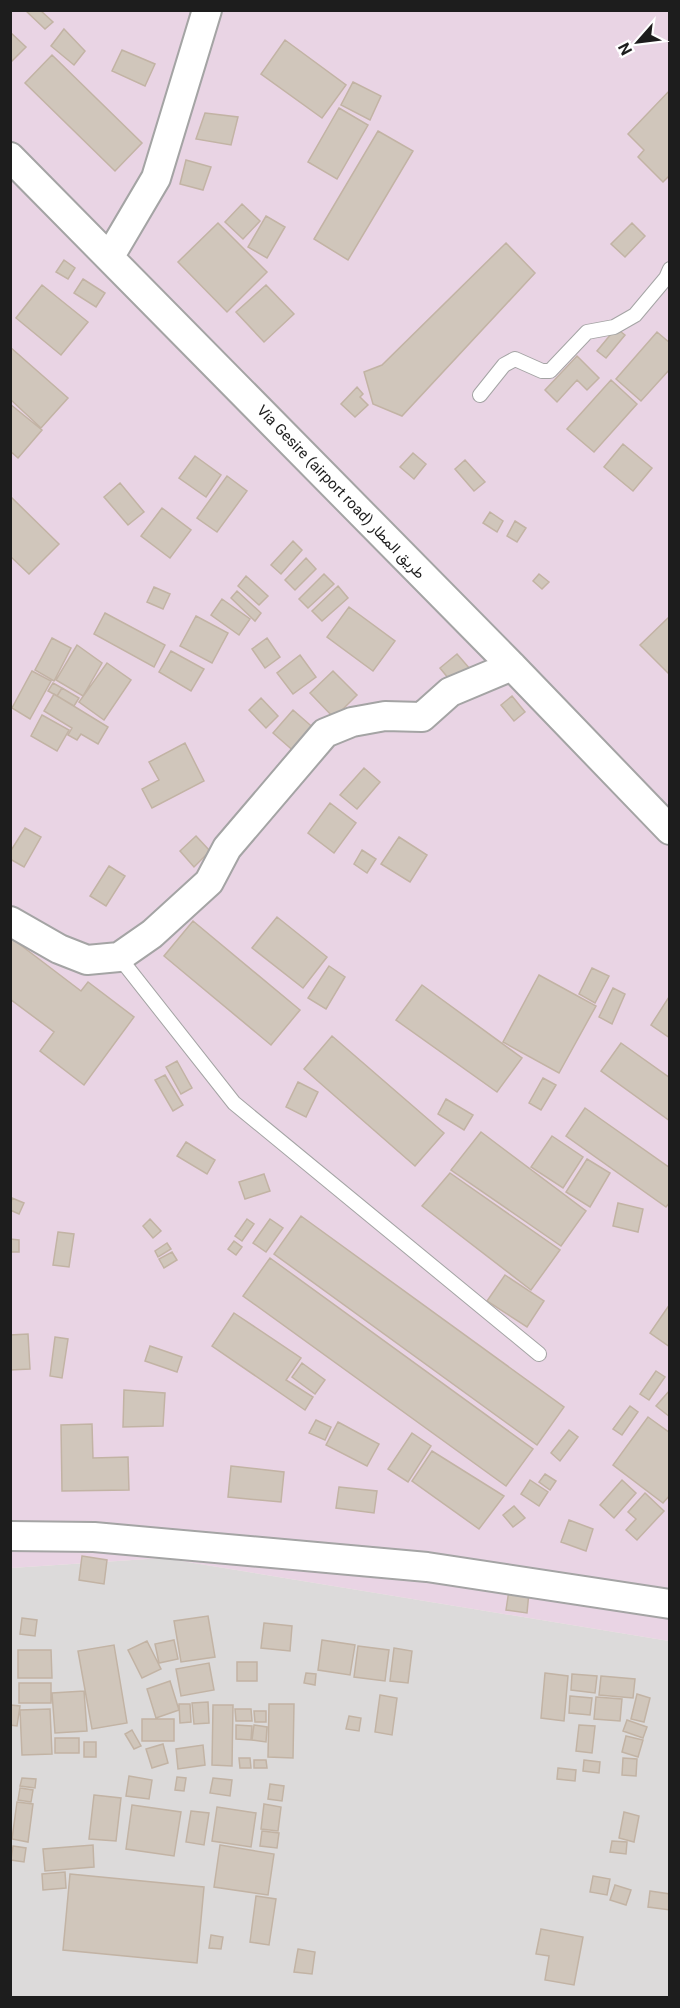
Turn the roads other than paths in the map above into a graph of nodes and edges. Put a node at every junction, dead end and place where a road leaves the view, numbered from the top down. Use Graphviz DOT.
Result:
graph roads {
  1 [pos="207,10"];
  2 [pos="10,157"];
  3 [pos="110,256"];
  4 [pos="669,269"];
  5 [pos="480,395"];
  6 [pos="512,666"];
  7 [pos="669,830"];
  8 [pos="10,921"];
  9 [pos="119,957"];
  10 [pos="539,1354"];
  11 [pos="10,1536"];
  12 [pos="669,1604"];
  1 -- 3 [label="street"];
  2 -- 3 [label="street, Via Gesire (airport road) طريق المطار"];
  3 -- 6 [label="street, Via Gesire (airport road) طريق المطار"];
  4 -- 5 [label="lane"];
  6 -- 7 [label="street, Via Gesire (airport road) طريق المطار"];
  6 -- 9 [label="street"];
  8 -- 9 [label="street"];
  9 -- 10 [label="lane"];
  11 -- 12 [label="street"];
}
